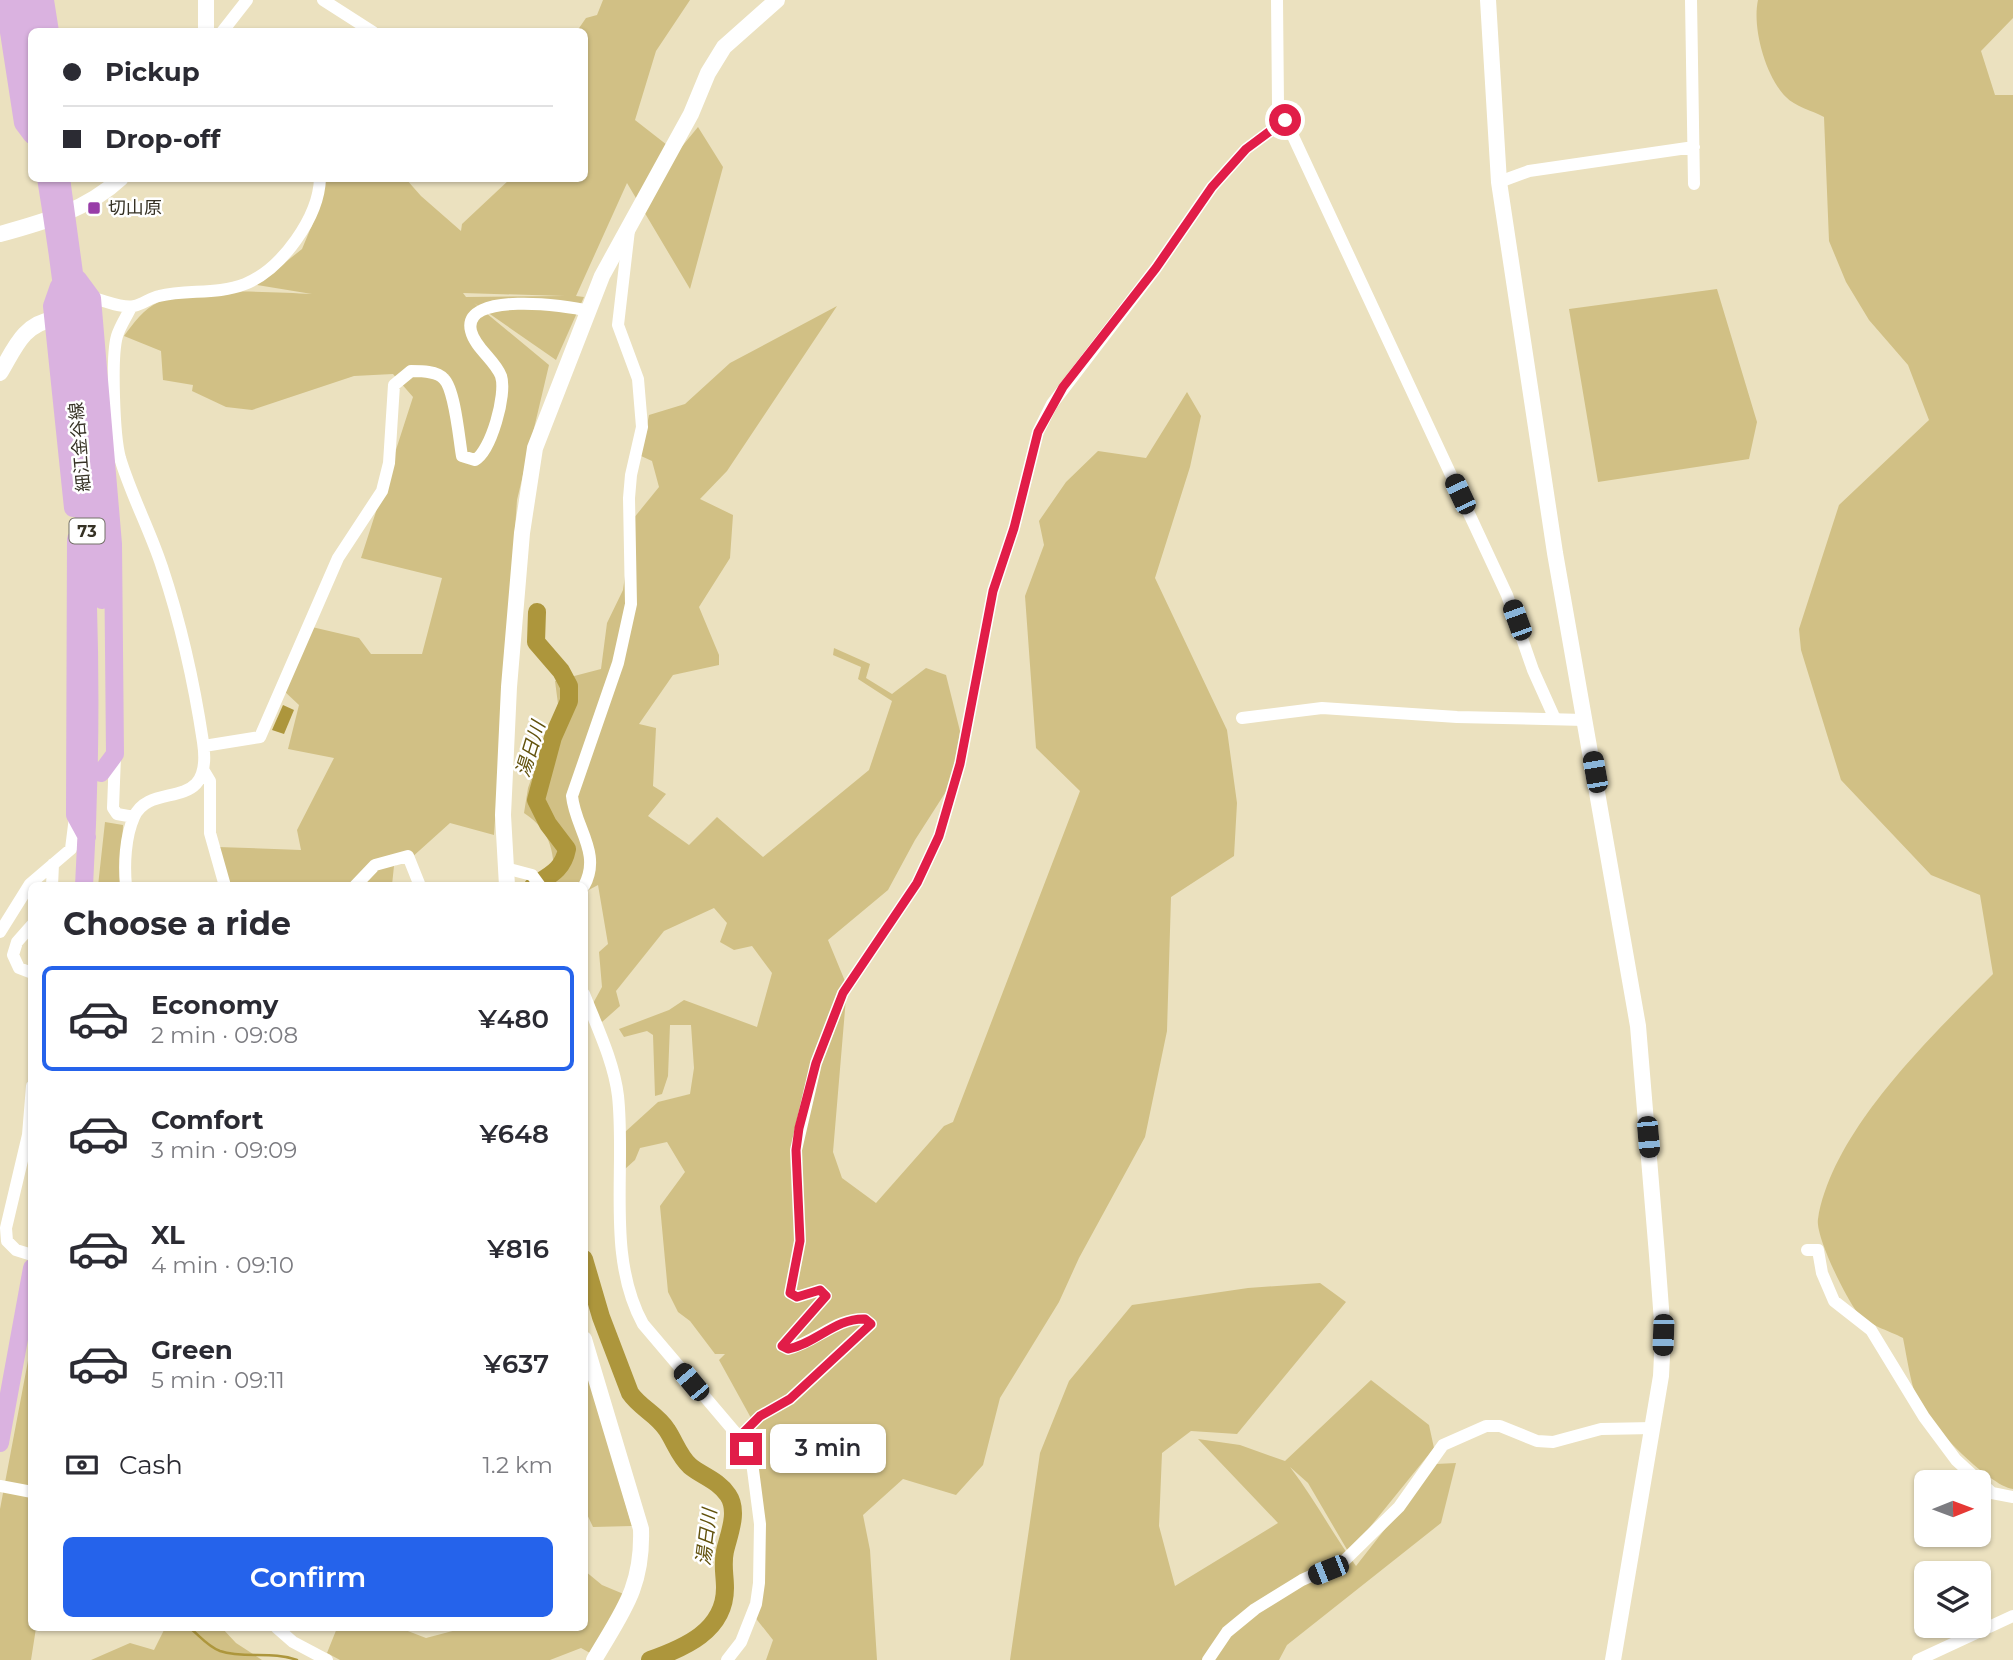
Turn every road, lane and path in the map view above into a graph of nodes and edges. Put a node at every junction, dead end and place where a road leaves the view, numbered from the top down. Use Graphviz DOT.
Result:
graph roads {
  1 [pos="4,0"];
  2 [pos="16,0"];
  3 [pos="30,0"];
  4 [pos="45,0"];
  5 [pos="206,0"];
  6 [pos="247,0"];
  7 [pos="323,0"];
  8 [pos="777,0"];
  9 [pos="1277,0"];
  10 [pos="1488,0"];
  11 [pos="1691,0"];
  12 [pos="35,28"];
  13 [pos="49,28"];
  14 [pos="206,28"];
  15 [pos="225,28"];
  16 [pos="367,28"];
  17 [pos="28,70"];
  18 [pos="1285,120"];
  19 [pos="28,130"];
  20 [pos="1694,147"];
  21 [pos="47,182"];
  22 [pos="61,182"];
  23 [pos="117,182"];
  24 [pos="320,182"];
  25 [pos="1499,182"];
  26 [pos="1694,184"];
  27 [pos="60,216"];
  28 [pos="629,226"];
  29 [pos="0,234"];
  30 [pos="68,278"];
  31 [pos="92,298"];
  32 [pos="131,307"];
  33 [pos="588,311"];
  34 [pos="54,319"];
  35 [pos="0,373"];
  36 [pos="1242,718"];
  37 [pos="1555,719"];
  38 [pos="1585,720"];
  39 [pos="204,746"];
  40 [pos="115,754"];
  41 [pos="204,771"];
  42 [pos="102,772"];
  43 [pos="75,816"];
  44 [pos="134,817"];
  45 [pos="87,837"];
  46 [pos="53,864"];
  47 [pos="504,880"];
  48 [pos="32,882"];
  49 [pos="52,882"];
  50 [pos="84,882"];
  51 [pos="94,882"];
  52 [pos="126,882"];
  53 [pos="224,882"];
  54 [pos="359,882"];
  55 [pos="418,882"];
  56 [pos="537,882"];
  57 [pos="586,882"];
  58 [pos="28,887"];
  59 [pos="28,930"];
  60 [pos="0,932"];
  61 [pos="28,971"];
  62 [pos="588,1004"];
  63 [pos="28,1127"];
  64 [pos="1807,1250"];
  65 [pos="28,1254"];
  66 [pos="28,1290"];
  67 [pos="588,1352"];
  68 [pos="1653,1427"];
  69 [pos="739,1437"];
  70 [pos="0,1443"];
  71 [pos="0,1486"];
  72 [pos="28,1491"];
  73 [pos="2013,1497"];
  74 [pos="2013,1616"];
  75 [pos="280,1631"];
  76 [pos="327,1660"];
  77 [pos="594,1660"];
  78 [pos="727,1660"];
  79 [pos="1208,1660"];
  80 [pos="1613,1660"];
  81 [pos="1918,1660"];
  1 -- 19 [label="main road"];
  2 -- 17 [label="main road"];
  3 -- 12 [label="main road"];
  4 -- 13 [label="main road"];
  5 -- 14 [label="street"];
  6 -- 15 [label="street"];
  7 -- 16 [label="street"];
  8 -- 28 [label="street"];
  9 -- 18 [label="street"];
  10 -- 25 [label="street"];
  11 -- 20 [label="street"];
  18 -- 37 [label="street"];
  18 -- 69 [label="street"];
  20 -- 25 [label="street"];
  20 -- 26 [label="street"];
  21 -- 27 [label="main road, 細江金谷線 / 73"];
  22 -- 27 [label="main road, 細江金谷線 / 73"];
  23 -- 27 [label="street"];
  24 -- 32 [label="street"];
  25 -- 38 [label="street"];
  27 -- 29 [label="street"];
  27 -- 30 [label="main road, 細江金谷線 / 73"];
  28 -- 33 [label="street"];
  28 -- 57 [label="street"];
  30 -- 31 [label="main road"];
  30 -- 34 [label="main road, 73"];
  30 -- 42 [label="main road, 細江金谷線 / 73"];
  30 -- 45 [label="main road, 細江金谷線 / 73"];
  31 -- 32 [label="street"];
  31 -- 40 [label="main road"];
  32 -- 39 [label="street"];
  33 -- 39 [label="street"];
  33 -- 47 [label="street"];
  34 -- 35 [label="street"];
  34 -- 43 [label="main road, 73"];
  36 -- 37 [label="street"];
  37 -- 38 [label="street"];
  38 -- 68 [label="street"];
  39 -- 41 [label="street"];
  40 -- 42 [label="main road"];
  40 -- 44 [label="street"];
  41 -- 44 [label="street"];
  41 -- 53 [label="street"];
  42 -- 51 [label="main road, 細江金谷線 / 73"];
  43 -- 45 [label="main road, 73"];
  43 -- 46 [label="street"];
  44 -- 52 [label="street"];
  45 -- 50 [label="main road, 細江金谷線 / 73"];
  46 -- 48 [label="street"];
  46 -- 49 [label="street"];
  47 -- 56 [label="street"];
  54 -- 55 [label="street"];
  58 -- 60 [label="street"];
  59 -- 61 [label="street"];
  62 -- 69 [label="street"];
  63 -- 65 [label="street"];
  64 -- 73 [label="street"];
  66 -- 70 [label="main road"];
  67 -- 77 [label="street"];
  68 -- 79 [label="street"];
  68 -- 80 [label="street"];
  69 -- 78 [label="street"];
  71 -- 72 [label="street"];
  74 -- 81 [label="street"];
  75 -- 76 [label="street"];
}
